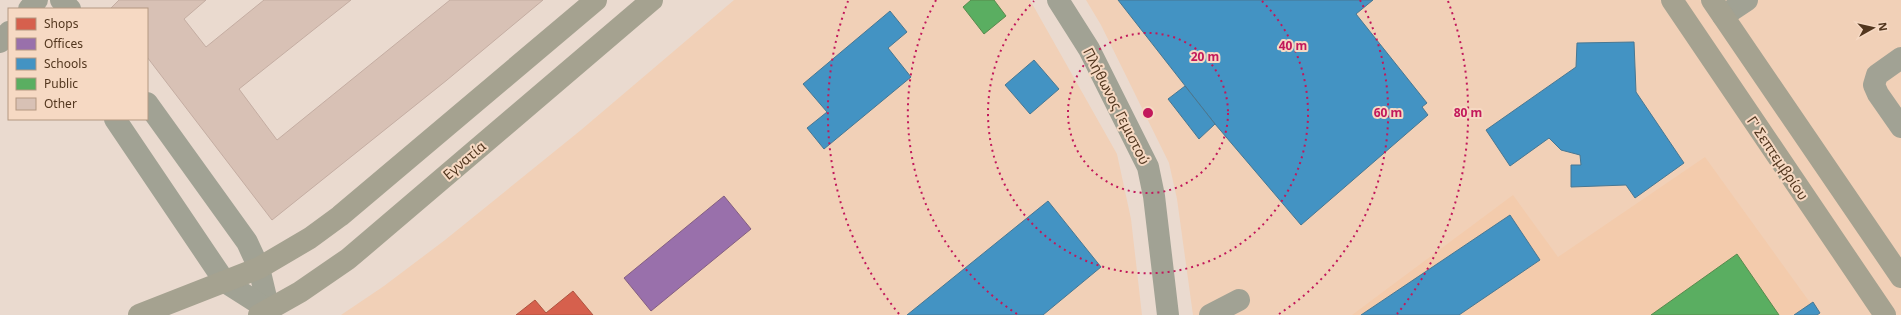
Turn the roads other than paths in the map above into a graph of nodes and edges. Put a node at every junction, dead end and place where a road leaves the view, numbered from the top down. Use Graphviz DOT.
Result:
graph roads {
  1 [pos="37,0"];
  2 [pos="60,0"];
  3 [pos="596,0"];
  4 [pos="652,0"];
  5 [pos="1058,0"];
  6 [pos="1672,0"];
  7 [pos="1747,0"];
  8 [pos="30,8"];
  9 [pos="69,8"];
  10 [pos="1717,8"];
  11 [pos="8,33"];
  12 [pos="0,42"];
  13 [pos="1901,58"];
  14 [pos="148,104"];
  15 [pos="116,120"];
  16 [pos="1901,127"];
  17 [pos="258,268"];
  18 [pos="1901,276"];
  19 [pos="226,282"];
  20 [pos="1239,300"];
  21 [pos="264,312"];
  22 [pos="139,315"];
  23 [pos="1168,315"];
  24 [pos="1210,315"];
  25 [pos="1885,315"];
  1 -- 8 [label="street"];
  2 -- 9 [label="street"];
  3 -- 17 [label="main road"];
  4 -- 21 [label="main road, Εγνατία"];
  5 -- 23 [label="street, Πλήθωνος Γεμιστού"];
  6 -- 25 [label="main road, Γ' Σεπτεμβρίου"];
  7 -- 10 [label="street"];
  10 -- 18 [label="main road"];
  11 -- 12 [label="street"];
  13 -- 16 [label="street"];
  14 -- 17 [label="street"];
  15 -- 19 [label="street"];
  17 -- 19 [label="main road"];
  17 -- 21 [label="street"];
  19 -- 21 [label="street"];
  19 -- 22 [label="main road"];
  20 -- 24 [label="street"];
}
